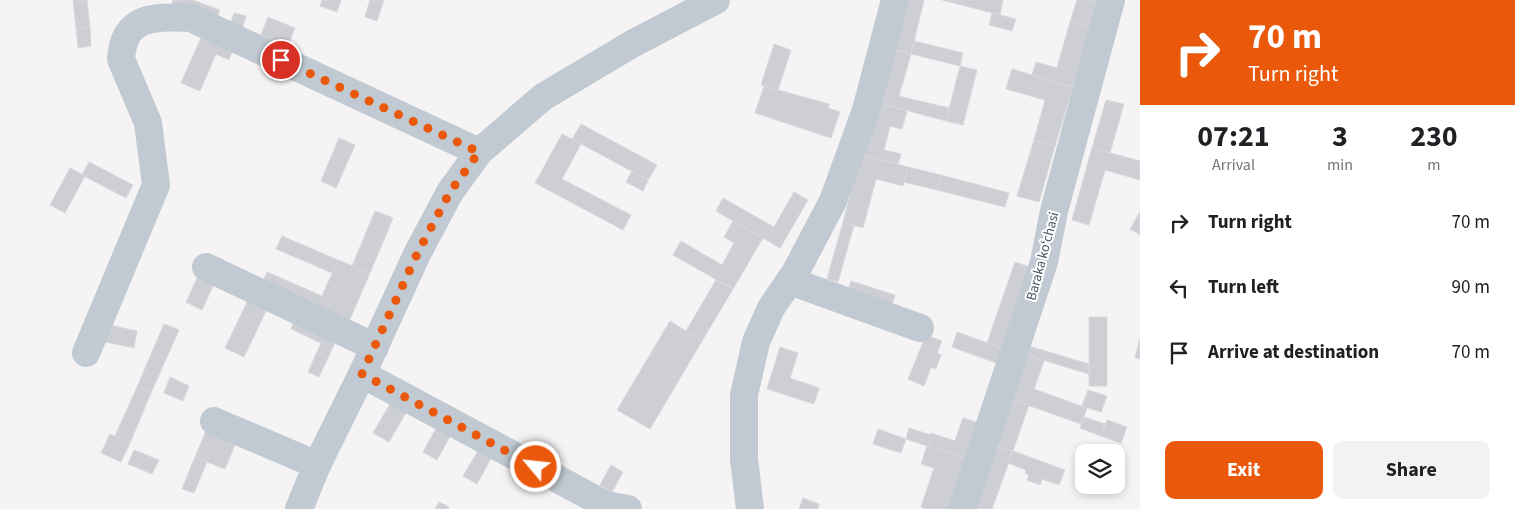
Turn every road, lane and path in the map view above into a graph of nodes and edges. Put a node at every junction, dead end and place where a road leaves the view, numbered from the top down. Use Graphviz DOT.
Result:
graph roads {
  1 [pos="148,0"];
  2 [pos="895,0"];
  3 [pos="1111,0"];
  4 [pos="705,2"];
  5 [pos="135,26"];
  6 [pos="479,152"];
  7 [pos="206,267"];
  8 [pos="790,280"];
  9 [pos="920,328"];
  10 [pos="375,347"];
  11 [pos="86,353"];
  12 [pos="362,374"];
  13 [pos="214,421"];
  14 [pos="317,465"];
  15 [pos="299,509"];
  16 [pos="628,509"];
  17 [pos="750,509"];
  18 [pos="962,509"];
  1 -- 5 [label="street"];
  2 -- 8 [label="street"];
  3 -- 18 [label="street, Baraka koʻchasi"];
  4 -- 6 [label="street"];
  5 -- 6 [label="street"];
  5 -- 11 [label="street"];
  6 -- 10 [label="street"];
  7 -- 10 [label="street"];
  8 -- 9 [label="street"];
  8 -- 17 [label="street"];
  10 -- 12 [label="street"];
  12 -- 14 [label="street"];
  12 -- 16 [label="street"];
  13 -- 14 [label="street"];
  14 -- 15 [label="street"];
}
